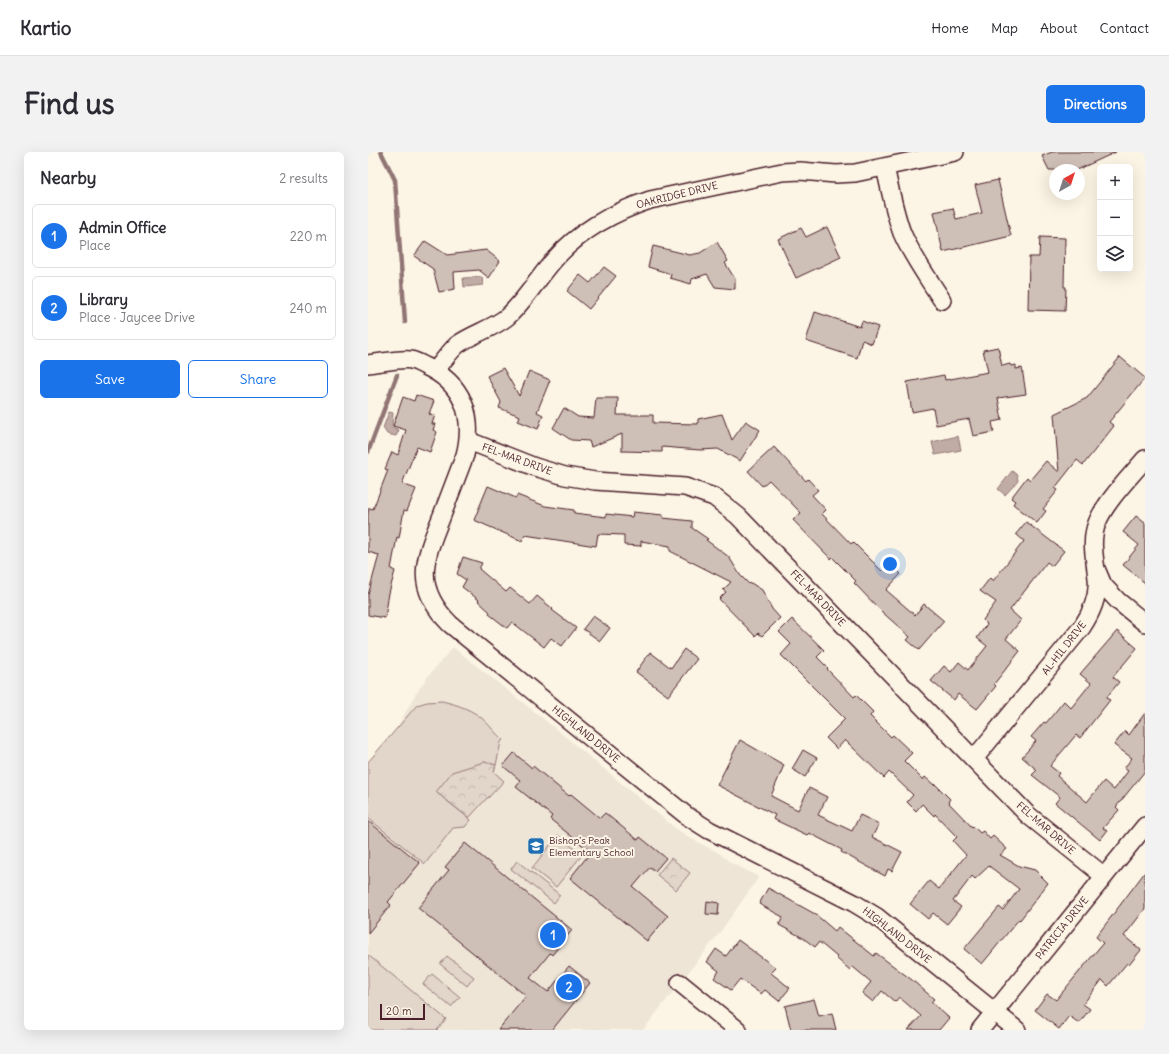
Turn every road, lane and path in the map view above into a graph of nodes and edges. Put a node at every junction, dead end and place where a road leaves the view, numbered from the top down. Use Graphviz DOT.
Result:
graph roads {
  1 [pos="955,152"];
  2 [pos="885,166"];
  3 [pos="942,300"];
  4 [pos="368,364"];
  5 [pos="435,371"];
  6 [pos="469,441"];
  7 [pos="1145,459"];
  8 [pos="1094,566"];
  9 [pos="1145,623"];
  10 [pos="974,759"];
  11 [pos="1145,826"];
  12 [pos="1104,876"];
  13 [pos="680,983"];
  14 [pos="994,1012"];
  15 [pos="738,1030"];
  16 [pos="980,1030"];
  17 [pos="1017,1030"];
  1 -- 2 [label="street, OAKRIDGE DRIVE"];
  2 -- 3 [label="street"];
  2 -- 5 [label="street, OAKRIDGE DRIVE"];
  4 -- 5 [label="street, HIGHLAND DRIVE"];
  5 -- 6 [label="street, HIGHLAND DRIVE"];
  6 -- 10 [label="street, FEL-MAR DRIVE"];
  6 -- 14 [label="street, HIGHLAND DRIVE"];
  7 -- 8 [label="street, AL-HIL DRIVE"];
  8 -- 9 [label="street"];
  8 -- 10 [label="street, AL-HIL DRIVE"];
  10 -- 12 [label="street, FEL-MAR DRIVE"];
  11 -- 12 [label="street, PATRICIA DRIVE"];
  12 -- 14 [label="street, PATRICIA DRIVE"];
  13 -- 15 [label="street"];
  14 -- 16 [label="street, PATRICIA DRIVE"];
  14 -- 17 [label="street, HIGHLAND DRIVE"];
}
